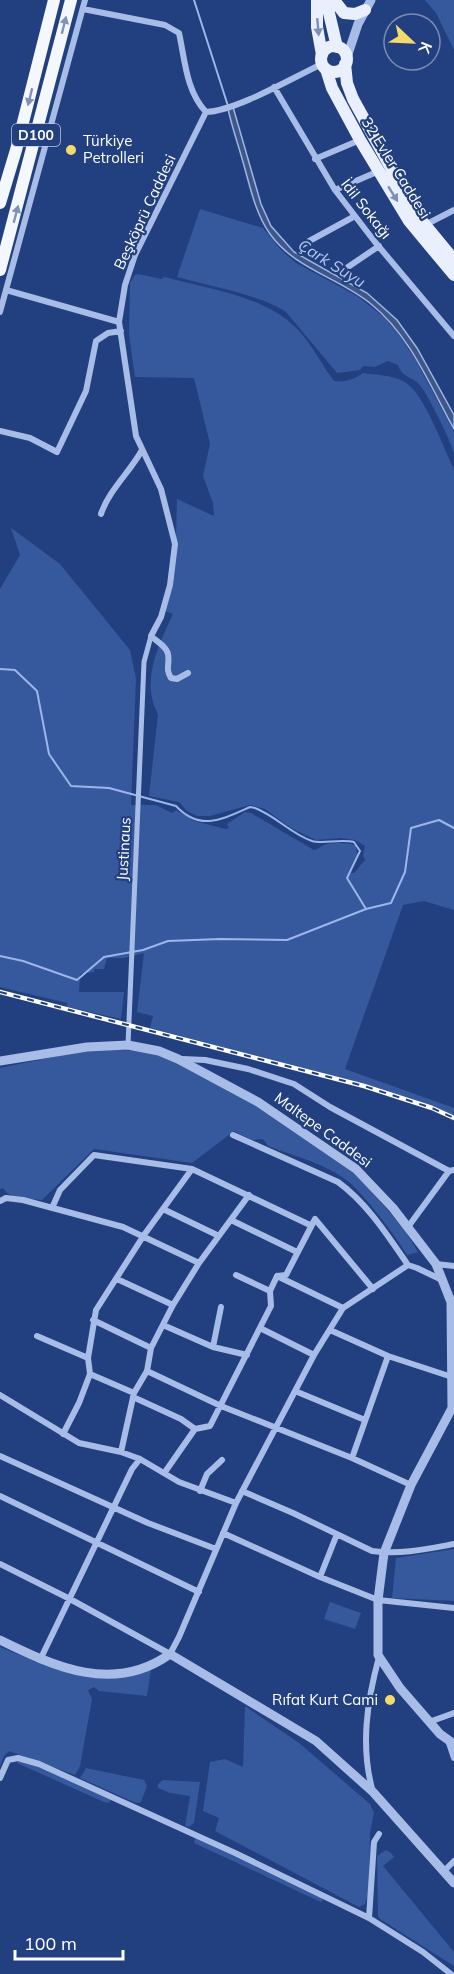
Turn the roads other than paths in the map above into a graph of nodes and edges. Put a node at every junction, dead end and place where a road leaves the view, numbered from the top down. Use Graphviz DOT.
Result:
graph roads {
  1 [pos="54,0"];
  2 [pos="70,0"];
  3 [pos="85,0"];
  4 [pos="316,0"];
  5 [pos="328,0"];
  6 [pos="334,0"];
  7 [pos="368,5"];
  8 [pos="83,9"];
  9 [pos="358,24"];
  10 [pos="337,47"];
  11 [pos="323,62"];
  12 [pos="346,62"];
  13 [pos="274,87"];
  14 [pos="206,112"];
  15 [pos="360,140"];
  16 [pos="315,159"];
  17 [pos="379,171"];
  18 [pos="335,190"];
  19 [pos="27,195"];
  20 [pos="0,203"];
  21 [pos="454,210"];
  22 [pos="355,216"];
  23 [pos="425,225"];
  24 [pos="302,246"];
  25 [pos="379,246"];
  26 [pos="454,260"];
  27 [pos="345,269"];
  28 [pos="0,270"];
  29 [pos="454,275"];
  30 [pos="6,290"];
  31 [pos="0,312"];
  32 [pos="119,322"];
  33 [pos="121,331"];
  34 [pos="454,336"];
  35 [pos="0,431"];
  36 [pos="142,450"];
  37 [pos="101,514"];
  38 [pos="151,636"];
  39 [pos="188,673"];
  40 [pos="128,1040"];
  41 [pos="178,1059"];
  42 [pos="0,1061"];
  43 [pos="233,1135"];
  44 [pos="192,1169"];
  45 [pos="452,1170"];
  46 [pos="249,1195"];
  47 [pos="0,1201"];
  48 [pos="52,1208"];
  49 [pos="163,1209"];
  50 [pos="231,1220"];
  51 [pos="310,1225"];
  52 [pos="408,1227"];
  53 [pos="144,1235"];
  54 [pos="219,1236"];
  55 [pos="297,1252"];
  56 [pos="199,1263"];
  57 [pos="436,1264"];
  58 [pos="408,1265"];
  59 [pos="453,1265"];
  60 [pos="236,1275"];
  61 [pos="277,1276"];
  62 [pos="117,1279"];
  63 [pos="443,1281"];
  64 [pos="373,1289"];
  65 [pos="270,1291"];
  66 [pos="173,1305"];
  67 [pos="221,1307"];
  68 [pos="343,1308"];
  69 [pos="93,1320"];
  70 [pos="163,1325"];
  71 [pos="260,1328"];
  72 [pos="330,1330"];
  73 [pos="37,1336"];
  74 [pos="213,1347"];
  75 [pos="151,1348"];
  76 [pos="247,1355"];
  77 [pos="314,1355"];
  78 [pos="388,1356"];
  79 [pos="88,1358"];
  80 [pos="147,1371"];
  81 [pos="90,1374"];
  82 [pos="452,1377"];
  83 [pos="296,1391"];
  84 [pos="0,1395"];
  85 [pos="134,1395"];
  86 [pos="221,1406"];
  87 [pos="453,1408"];
  88 [pos="365,1420"];
  89 [pos="276,1428"];
  90 [pos="195,1429"];
  91 [pos="63,1434"];
  92 [pos="121,1452"];
  93 [pos="0,1456"];
  94 [pos="352,1458"];
  95 [pos="140,1459"];
  96 [pos="222,1460"];
  97 [pos="165,1472"];
  98 [pos="411,1485"];
  99 [pos="200,1491"];
  100 [pos="242,1491"];
  101 [pos="0,1496"];
  102 [pos="236,1503"];
  103 [pos="114,1508"];
  104 [pos="223,1533"];
  105 [pos="337,1534"];
  106 [pos="96,1542"];
  107 [pos="454,1544"];
  108 [pos="216,1549"];
  109 [pos="384,1553"];
  110 [pos="0,1564"];
  111 [pos="320,1577"];
  112 [pos="199,1592"];
  113 [pos="70,1599"];
  114 [pos="378,1600"];
  115 [pos="454,1608"];
  116 [pos="0,1640"];
  117 [pos="170,1654"];
  118 [pos="379,1657"];
  119 [pos="40,1660"];
  120 [pos="454,1713"];
  121 [pos="429,1722"];
  122 [pos="451,1741"];
  123 [pos="454,1758"];
  124 [pos="0,1778"];
  125 [pos="373,1792"];
  126 [pos="379,1834"];
  127 [pos="454,1861"];
  128 [pos="444,1871"];
  129 [pos="454,1883"];
  130 [pos="369,1918"];
  131 [pos="451,1974"];
  1 -- 20 [label="highway, D100, one-way"];
  19 -- 2 [label="highway, D100, one-way"];
  3 -- 8 [label="street"];
  4 -- 11 [label="main road, 32 Evler Caddesi, one-way"];
  5 -- 10 [label="main road"];
  6 -- 7 [label="main road"];
  7 -- 9 [label="street"];
  8 -- 14 [label="street"];
  8 -- 19 [label="street"];
  9 -- 10 [label="street"];
  9 -- 12 [label="street"];
  10 -- 11 [label="main road"];
  10 -- 12 [label="main road"];
  11 -- 12 [label="main road"];
  11 -- 13 [label="street"];
  11 -- 15 [label="main road, 32 Evler Caddesi"];
  12 -- 23 [label="main road, 32 Evler Caddesi"];
  13 -- 14 [label="street"];
  13 -- 16 [label="street, İdil Sokağı"];
  14 -- 32 [label="street, Beşköprü Caddesi"];
  15 -- 16 [label="street"];
  15 -- 17 [label="main road, 32 Evler Caddesi"];
  16 -- 18 [label="street, İdil Sokağı"];
  17 -- 18 [label="street"];
  17 -- 29 [label="main road, 32 Evler Caddesi, one-way"];
  18 -- 22 [label="street, İdil Sokağı"];
  28 -- 19 [label="highway, D100, one-way"];
  19 -- 30 [label="street"];
  21 -- 23 [label="street"];
  22 -- 24 [label="street"];
  22 -- 25 [label="street, İdil Sokağı"];
  23 -- 26 [label="main road, 32 Evler Caddesi"];
  25 -- 27 [label="street"];
  25 -- 34 [label="street, İdil Sokağı"];
  30 -- 31 [label="street"];
  30 -- 32 [label="street"];
  32 -- 33 [label="street, Beşköprü Caddesi"];
  33 -- 35 [label="street"];
  33 -- 36 [label="street, Beşköprü Caddesi"];
  36 -- 37 [label="street"];
  36 -- 38 [label="street, Beşköprü Caddesi"];
  38 -- 39 [label="street"];
  38 -- 40 [label="street, Justinaus"];
  40 -- 41 [label="street, Maltepe Caddesi"];
  40 -- 42 [label="street, Maltepe Caddesi"];
  41 -- 45 [label="street"];
  41 -- 52 [label="street, Maltepe Caddesi"];
  43 -- 58 [label="street"];
  44 -- 46 [label="street"];
  44 -- 48 [label="street"];
  44 -- 49 [label="street"];
  45 -- 52 [label="street"];
  46 -- 50 [label="street"];
  46 -- 51 [label="street"];
  47 -- 48 [label="street"];
  48 -- 53 [label="street"];
  49 -- 53 [label="street"];
  49 -- 54 [label="street"];
  50 -- 54 [label="street"];
  50 -- 55 [label="street"];
  51 -- 55 [label="street"];
  51 -- 64 [label="street"];
  52 -- 57 [label="street, Maltepe Caddesi"];
  53 -- 56 [label="street"];
  53 -- 62 [label="street"];
  54 -- 56 [label="street"];
  55 -- 61 [label="street"];
  56 -- 66 [label="street"];
  57 -- 59 [label="street"];
  57 -- 63 [label="street, Maltepe Caddesi"];
  58 -- 63 [label="street"];
  58 -- 64 [label="street"];
  60 -- 65 [label="street"];
  61 -- 65 [label="street"];
  61 -- 68 [label="street"];
  62 -- 66 [label="street"];
  62 -- 69 [label="street"];
  63 -- 82 [label="street, Maltepe Caddesi"];
  64 -- 68 [label="street"];
  65 -- 71 [label="street"];
  66 -- 70 [label="street"];
  67 -- 74 [label="street"];
  68 -- 72 [label="street"];
  69 -- 75 [label="street"];
  69 -- 79 [label="street"];
  70 -- 74 [label="street"];
  70 -- 75 [label="street"];
  71 -- 76 [label="street"];
  71 -- 77 [label="street"];
  72 -- 77 [label="street"];
  72 -- 78 [label="street"];
  73 -- 79 [label="street"];
  74 -- 76 [label="street"];
  75 -- 80 [label="street"];
  76 -- 86 [label="street"];
  77 -- 83 [label="street"];
  78 -- 82 [label="street"];
  78 -- 88 [label="street"];
  79 -- 81 [label="street"];
  80 -- 85 [label="street"];
  80 -- 86 [label="street"];
  81 -- 85 [label="street"];
  81 -- 91 [label="street"];
  82 -- 87 [label="street, Maltepe Caddesi"];
  83 -- 88 [label="street"];
  83 -- 89 [label="street"];
  84 -- 91 [label="street"];
  85 -- 90 [label="street"];
  85 -- 92 [label="street"];
  86 -- 89 [label="street"];
  86 -- 90 [label="street"];
  87 -- 98 [label="street, Maltepe Caddesi"];
  88 -- 94 [label="street"];
  89 -- 94 [label="street"];
  89 -- 100 [label="street"];
  90 -- 97 [label="street"];
  91 -- 92 [label="street"];
  92 -- 95 [label="street"];
  93 -- 103 [label="street"];
  94 -- 98 [label="street"];
  95 -- 97 [label="street"];
  95 -- 103 [label="street"];
  96 -- 99 [label="street"];
  97 -- 99 [label="street"];
  98 -- 109 [label="street, Maltepe Caddesi"];
  99 -- 102 [label="street"];
  100 -- 102 [label="street"];
  100 -- 105 [label="street"];
  101 -- 106 [label="street"];
  102 -- 104 [label="street"];
  103 -- 106 [label="street"];
  103 -- 108 [label="street"];
  104 -- 108 [label="street"];
  104 -- 111 [label="street"];
  105 -- 109 [label="street"];
  105 -- 111 [label="street"];
  106 -- 112 [label="street"];
  106 -- 113 [label="street"];
  107 -- 109 [label="street"];
  108 -- 112 [label="street"];
  109 -- 114 [label="street, Maltepe Caddesi"];
  110 -- 113 [label="street"];
  111 -- 114 [label="street"];
  112 -- 117 [label="street"];
  113 -- 117 [label="street"];
  113 -- 119 [label="street"];
  114 -- 115 [label="street"];
  114 -- 118 [label="street, Maltepe Caddesi"];
  116 -- 119 [label="street"];
  117 -- 119 [label="street"];
  117 -- 125 [label="street"];
  118 -- 121 [label="street"];
  118 -- 125 [label="street"];
  120 -- 121 [label="street"];
  121 -- 122 [label="street"];
  122 -- 123 [label="street"];
  124 -- 130 [label="street"];
  125 -- 128 [label="street"];
  126 -- 130 [label="street"];
  127 -- 128 [label="street"];
  128 -- 129 [label="street"];
  130 -- 131 [label="street"];
}
